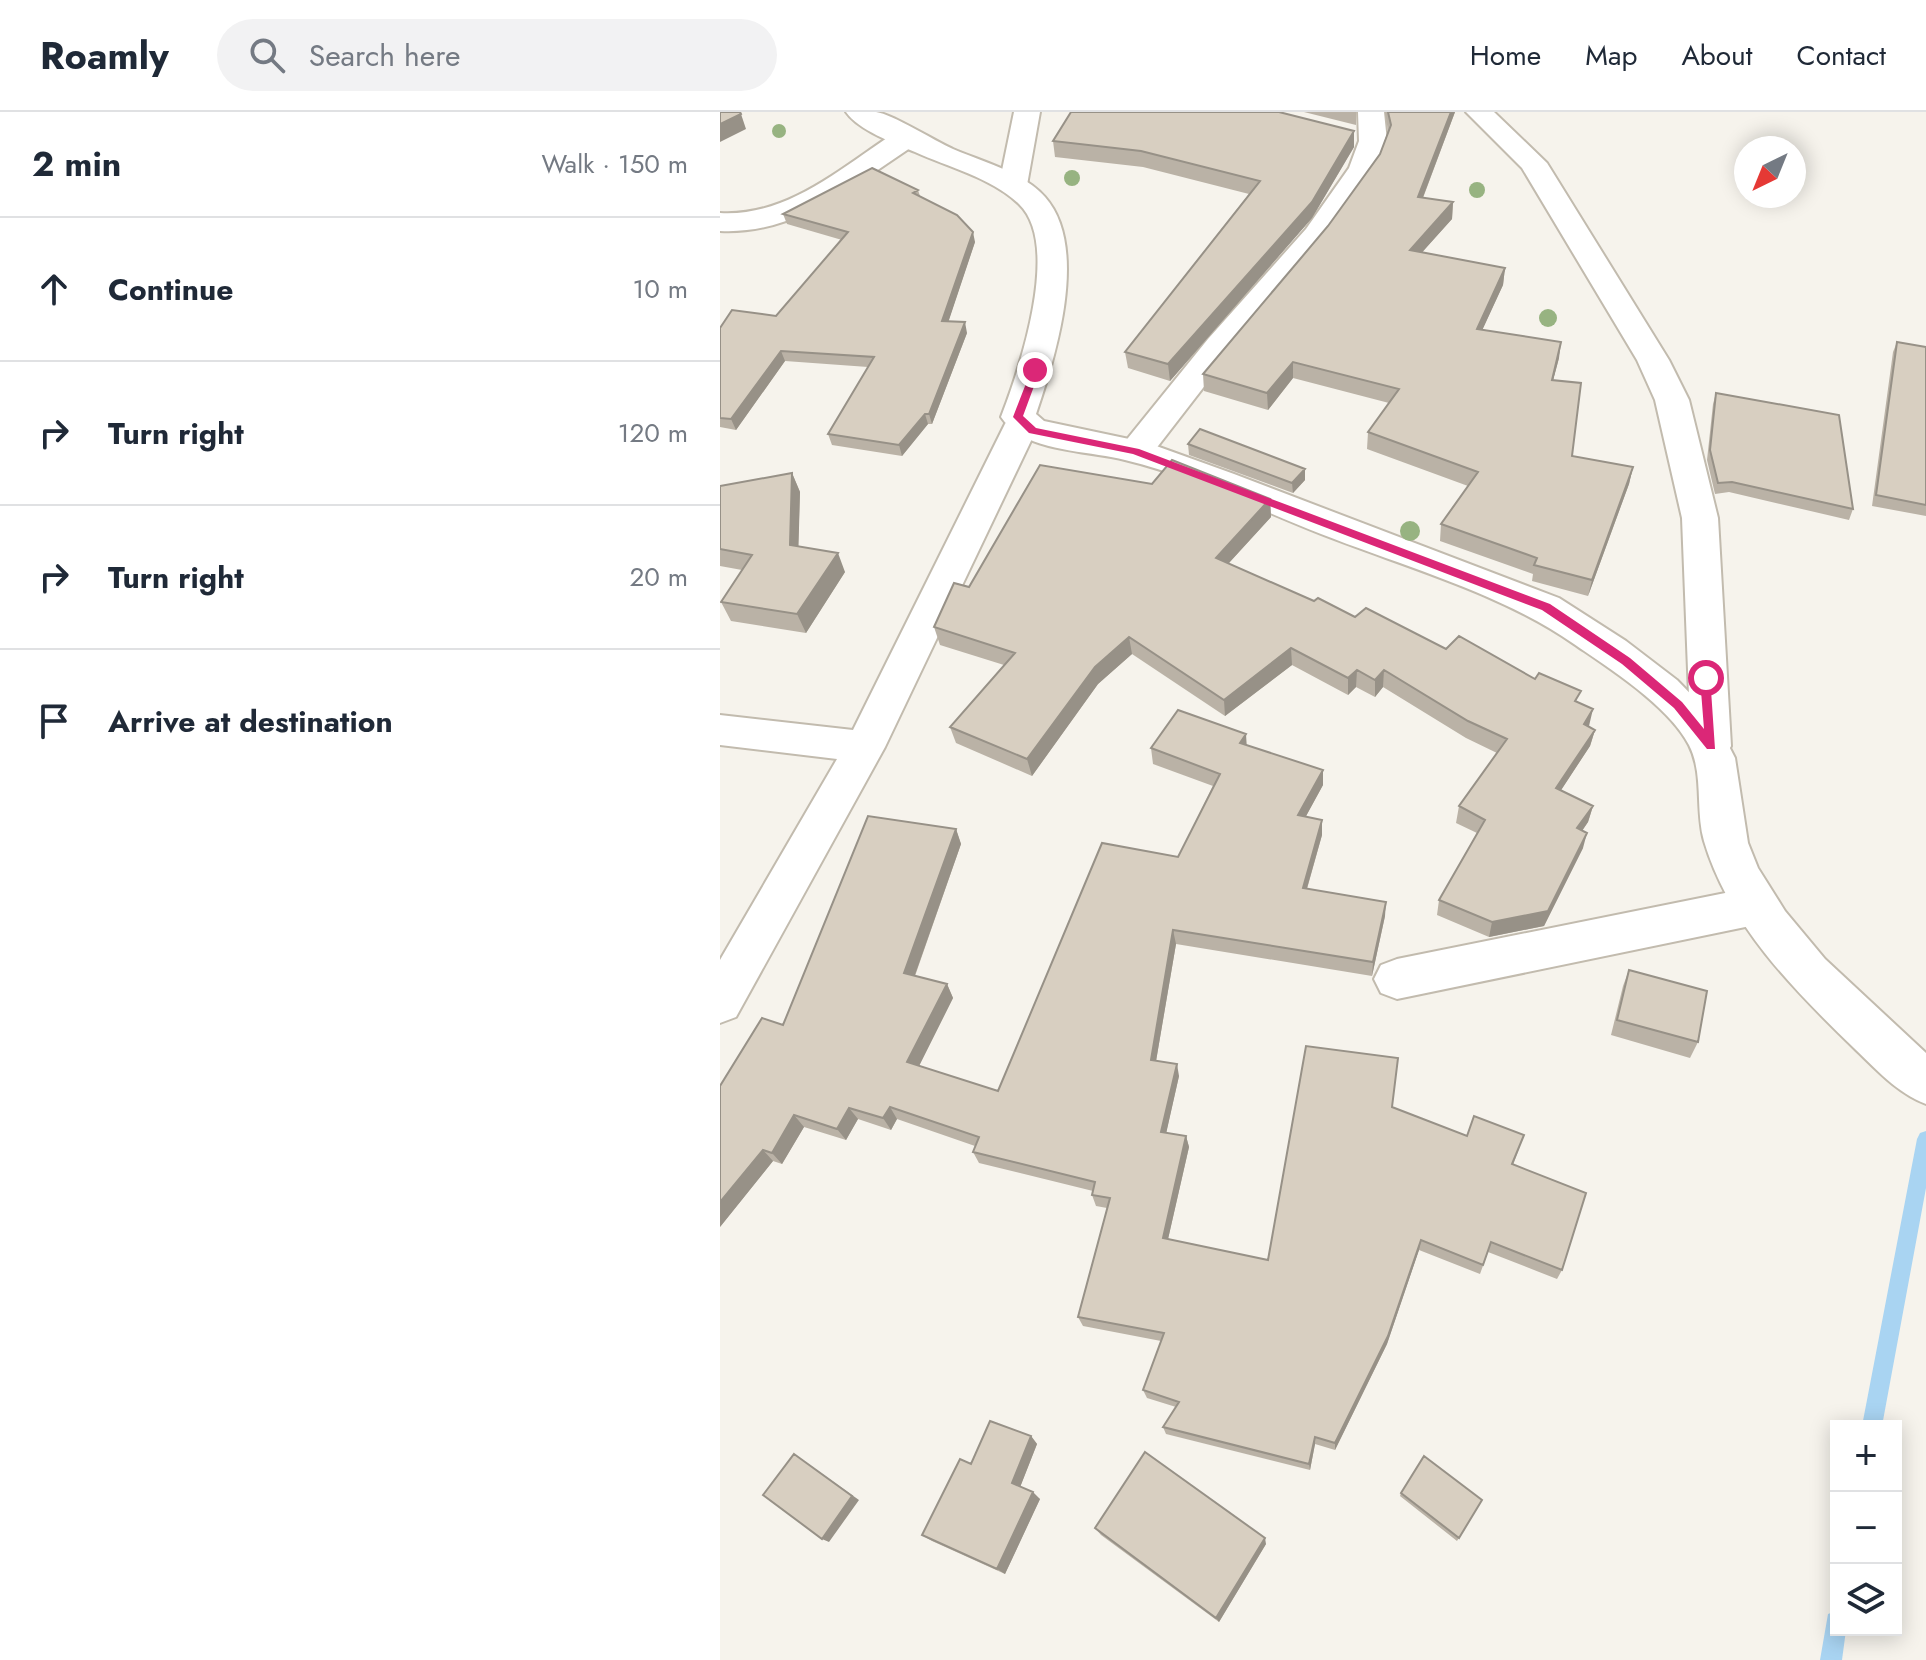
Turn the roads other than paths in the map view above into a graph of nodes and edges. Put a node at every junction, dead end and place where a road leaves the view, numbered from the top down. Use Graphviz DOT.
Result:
graph roads {
  1 [pos="859,112"];
  2 [pos="1027,112"];
  3 [pos="1479,112"];
  4 [pos="1363,129"];
  5 [pos="906,138"];
  6 [pos="1013,185"];
  7 [pos="720,222"];
  8 [pos="1022,424"];
  9 [pos="1136,451"];
  10 [pos="720,730"];
  11 [pos="1711,746"];
  12 [pos="865,747"];
  13 [pos="1755,906"];
  14 [pos="1397,979"];
  15 [pos="720,1003"];
  16 [pos="1923,1080"];
  1 -- 5 [label="street"];
  2 -- 6 [label="street"];
  3 -- 11 [label="street"];
  4 -- 9 [label="street"];
  5 -- 6 [label="street"];
  5 -- 7 [label="street"];
  6 -- 8 [label="street"];
  8 -- 9 [label="street"];
  8 -- 12 [label="street"];
  9 -- 11 [label="street"];
  10 -- 12 [label="street"];
  11 -- 13 [label="street"];
  12 -- 15 [label="street"];
  13 -- 14 [label="street"];
  13 -- 16 [label="street"];
}
